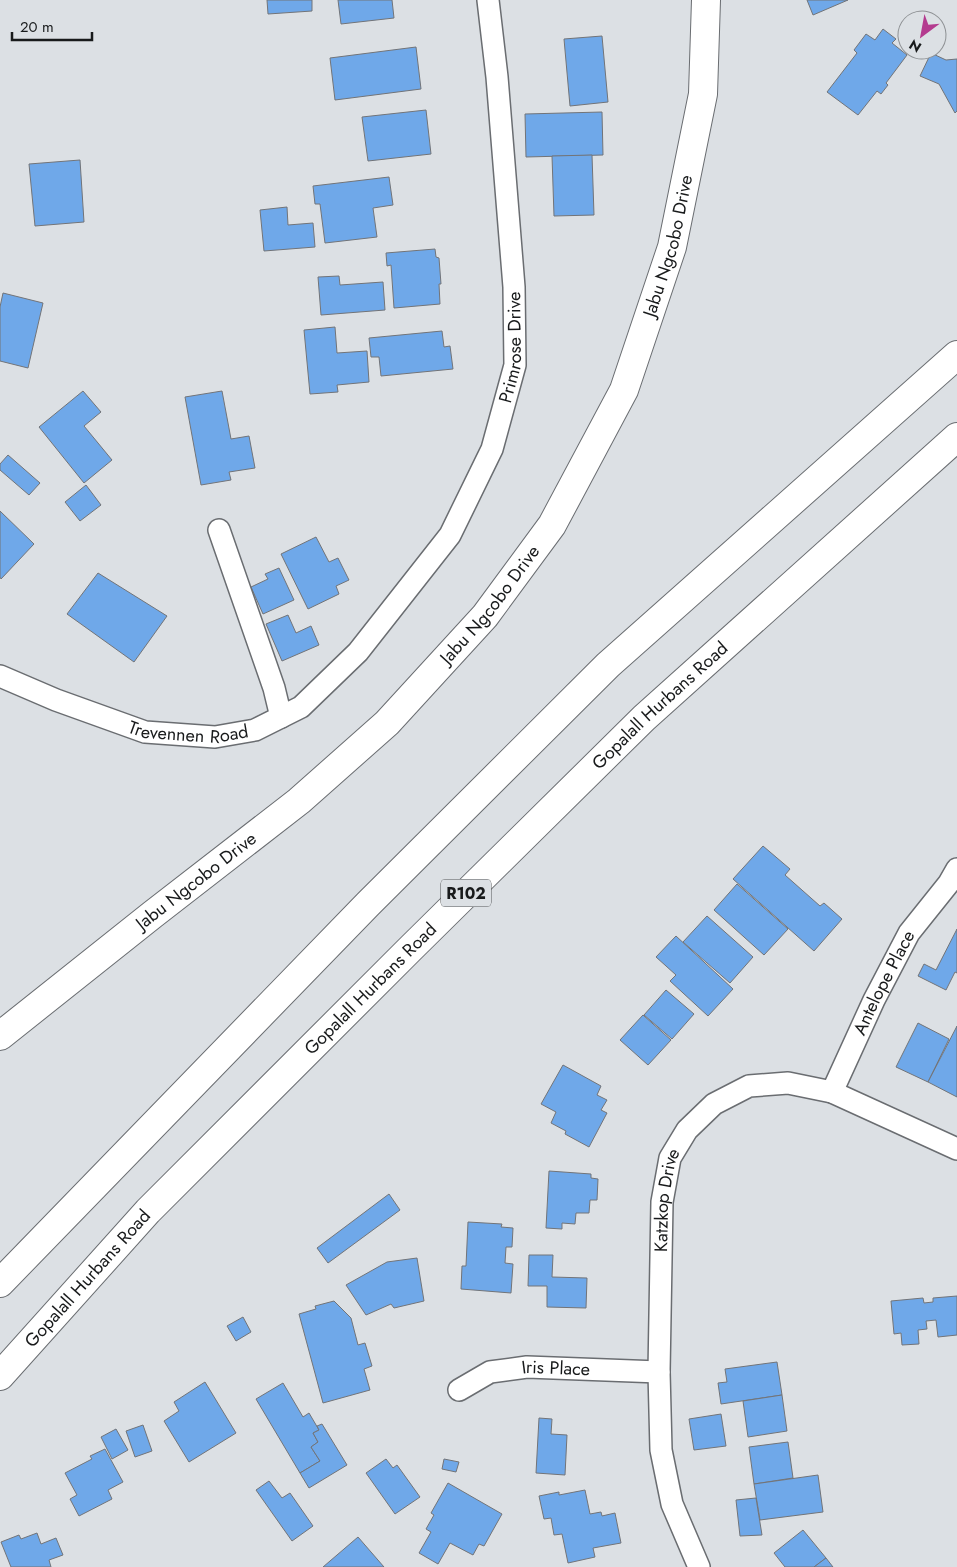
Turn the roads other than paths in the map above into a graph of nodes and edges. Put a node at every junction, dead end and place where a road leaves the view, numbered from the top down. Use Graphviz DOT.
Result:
graph roads {
  1 [pos="488,0"];
  2 [pos="706,0"];
  3 [pos="957,355"];
  4 [pos="957,436"];
  5 [pos="220,530"];
  6 [pos="358,652"];
  7 [pos="0,676"];
  8 [pos="281,717"];
  9 [pos="954,879"];
  10 [pos="0,1036"];
  11 [pos="832,1092"];
  12 [pos="957,1149"];
  13 [pos="0,1283"];
  14 [pos="659,1372"];
  15 [pos="0,1376"];
  16 [pos="459,1390"];
  17 [pos="699,1567"];
  1 -- 6 [label="street, Primrose Drive"];
  2 -- 10 [label="main road, Jabu Ngcobo Drive"];
  3 -- 13 [label="main road"];
  4 -- 15 [label="main road, Gopalall Hurbans Road / R102"];
  5 -- 8 [label="street"];
  6 -- 8 [label="street, Trevennen Road"];
  7 -- 8 [label="street, Trevennen Road"];
  9 -- 11 [label="street, Antelope Place"];
  11 -- 12 [label="street, Katzkop Drive"];
  11 -- 14 [label="street, Katzkop Drive"];
  14 -- 16 [label="street, Iris Place"];
  14 -- 17 [label="street, Katzkop Drive"];
}
